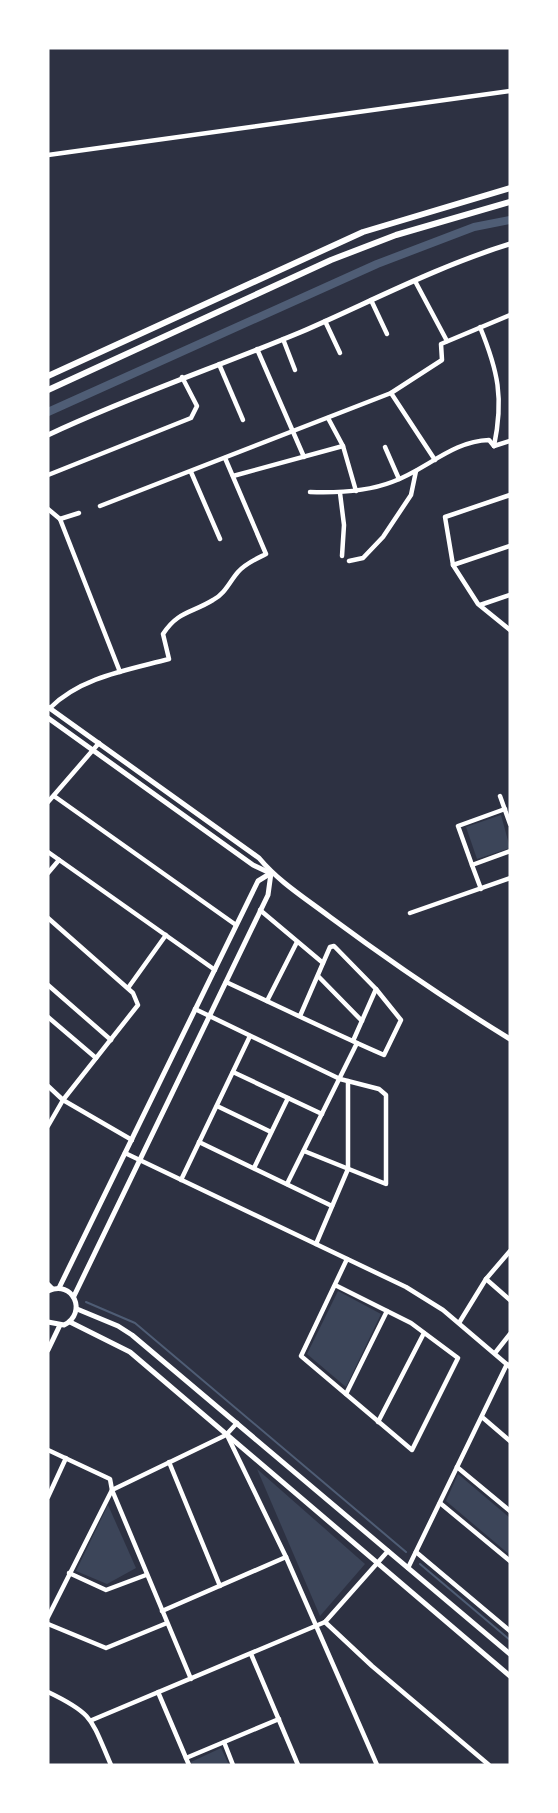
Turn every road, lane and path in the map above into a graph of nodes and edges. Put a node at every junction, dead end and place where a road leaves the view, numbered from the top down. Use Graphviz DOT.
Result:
graph roads {
  1 [pos="510,91"];
  2 [pos="48,155"];
  3 [pos="510,188"];
  4 [pos="510,202"];
  5 [pos="510,244"];
  6 [pos="415,280"];
  7 [pos="371,300"];
  8 [pos="510,315"];
  9 [pos="325,321"];
  10 [pos="480,327"];
  11 [pos="387,334"];
  12 [pos="283,339"];
  13 [pos="447,341"];
  14 [pos="257,349"];
  15 [pos="340,353"];
  16 [pos="219,364"];
  17 [pos="295,370"];
  18 [pos="48,376"];
  19 [pos="182,377"];
  20 [pos="48,390"];
  21 [pos="390,393"];
  22 [pos="328,418"];
  23 [pos="243,420"];
  24 [pos="293,432"];
  25 [pos="48,435"];
  26 [pos="510,441"];
  27 [pos="343,446"];
  28 [pos="494,446"];
  29 [pos="385,447"];
  30 [pos="303,457"];
  31 [pos="225,458"];
  32 [pos="435,460"];
  33 [pos="416,471"];
  34 [pos="191,472"];
  35 [pos="48,475"];
  36 [pos="233,476"];
  37 [pos="399,479"];
  38 [pos="356,491"];
  39 [pos="310,492"];
  40 [pos="340,493"];
  41 [pos="510,495"];
  42 [pos="100,506"];
  43 [pos="48,509"];
  44 [pos="79,513"];
  45 [pos="60,519"];
  46 [pos="220,540"];
  47 [pos="510,546"];
  48 [pos="342,556"];
  49 [pos="349,561"];
  50 [pos="453,565"];
  51 [pos="510,595"];
  52 [pos="480,605"];
  53 [pos="510,630"];
  54 [pos="120,672"];
  55 [pos="49,708"];
  56 [pos="48,718"];
  57 [pos="99,744"];
  58 [pos="93,750"];
  59 [pos="54,796"];
  60 [pos="500,796"];
  61 [pos="48,802"];
  62 [pos="505,809"];
  63 [pos="510,824"];
  64 [pos="510,851"];
  65 [pos="48,852"];
  66 [pos="59,860"];
  67 [pos="472,866"];
  68 [pos="48,873"];
  69 [pos="272,873"];
  70 [pos="510,878"];
  71 [pos="481,889"];
  72 [pos="260,910"];
  73 [pos="410,913"];
  74 [pos="48,918"];
  75 [pos="236,926"];
  76 [pos="166,935"];
  77 [pos="297,942"];
  78 [pos="323,963"];
  79 [pos="215,970"];
  80 [pos="318,977"];
  81 [pos="226,982"];
  82 [pos="48,985"];
  83 [pos="128,988"];
  84 [pos="376,989"];
  85 [pos="267,1001"];
  86 [pos="195,1009"];
  87 [pos="209,1016"];
  88 [pos="48,1017"];
  89 [pos="300,1017"];
  90 [pos="362,1021"];
  91 [pos="250,1036"];
  92 [pos="510,1039"];
  93 [pos="111,1040"];
  94 [pos="355,1042"];
  95 [pos="96,1058"];
  96 [pos="233,1072"];
  97 [pos="340,1079"];
  98 [pos="348,1081"];
  99 [pos="48,1086"];
  100 [pos="288,1098"];
  101 [pos="63,1100"];
  102 [pos="217,1106"];
  103 [pos="322,1114"];
  104 [pos="48,1126"];
  105 [pos="271,1132"];
  106 [pos="132,1140"];
  107 [pos="199,1142"];
  108 [pos="304,1151"];
  109 [pos="125,1153"];
  110 [pos="139,1160"];
  111 [pos="254,1168"];
  112 [pos="348,1169"];
  113 [pos="181,1180"];
  114 [pos="286,1184"];
  115 [pos="332,1206"];
  116 [pos="316,1244"];
  117 [pos="510,1251"];
  118 [pos="348,1259"];
  119 [pos="486,1279"];
  120 [pos="335,1285"];
  121 [pos="52,1288"];
  122 [pos="74,1296"];
  123 [pos="510,1300"];
  124 [pos="77,1309"];
  125 [pos="387,1311"];
  126 [pos="48,1322"];
  127 [pos="70,1322"];
  128 [pos="459,1323"];
  129 [pos="60,1325"];
  130 [pos="423,1333"];
  131 [pos="510,1334"];
  132 [pos="48,1350"];
  133 [pos="495,1353"];
  134 [pos="508,1365"];
  135 [pos="346,1394"];
  136 [pos="482,1417"];
  137 [pos="378,1422"];
  138 [pos="237,1423"];
  139 [pos="226,1435"];
  140 [pos="510,1441"];
  141 [pos="48,1450"];
  142 [pos="66,1458"];
  143 [pos="169,1462"];
  144 [pos="457,1467"];
  145 [pos="112,1490"];
  146 [pos="48,1497"];
  147 [pos="440,1503"];
  148 [pos="510,1511"];
  149 [pos="388,1551"];
  150 [pos="416,1552"];
  151 [pos="286,1557"];
  152 [pos="510,1562"];
  153 [pos="377,1564"];
  154 [pos="408,1568"];
  155 [pos="69,1573"];
  156 [pos="146,1575"];
  157 [pos="220,1586"];
  158 [pos="162,1611"];
  159 [pos="48,1617"];
  160 [pos="325,1622"];
  161 [pos="167,1623"];
  162 [pos="48,1624"];
  163 [pos="316,1626"];
  164 [pos="510,1631"];
  165 [pos="251,1654"];
  166 [pos="510,1654"];
  167 [pos="510,1676"];
  168 [pos="191,1679"];
  169 [pos="48,1692"];
  170 [pos="158,1692"];
  171 [pos="279,1719"];
  172 [pos="92,1720"];
  173 [pos="224,1742"];
  174 [pos="186,1758"];
  175 [pos="111,1765"];
  176 [pos="189,1765"];
  177 [pos="233,1765"];
  178 [pos="298,1765"];
  179 [pos="377,1765"];
  180 [pos="488,1765"];
  1 -- 2 [label="street"];
  3 -- 18 [label="main road"];
  4 -- 20 [label="main road"];
  5 -- 6 [label="street"];
  6 -- 7 [label="street"];
  6 -- 13 [label="street"];
  7 -- 9 [label="street"];
  7 -- 11 [label="street"];
  8 -- 10 [label="street"];
  9 -- 12 [label="street"];
  9 -- 15 [label="street"];
  10 -- 13 [label="street"];
  10 -- 28 [label="street"];
  12 -- 14 [label="street"];
  12 -- 17 [label="street"];
  13 -- 21 [label="street"];
  14 -- 16 [label="street"];
  14 -- 24 [label="street"];
  16 -- 19 [label="street"];
  16 -- 23 [label="street"];
  19 -- 25 [label="street"];
  19 -- 35 [label="street"];
  21 -- 22 [label="street"];
  21 -- 32 [label="street"];
  22 -- 24 [label="street"];
  22 -- 27 [label="street"];
  24 -- 30 [label="street"];
  24 -- 31 [label="street"];
  26 -- 28 [label="street"];
  27 -- 30 [label="street"];
  27 -- 38 [label="street"];
  28 -- 32 [label="street"];
  29 -- 37 [label="street"];
  30 -- 36 [label="street"];
  31 -- 34 [label="street"];
  31 -- 36 [label="street"];
  32 -- 33 [label="street"];
  33 -- 37 [label="street"];
  33 -- 49 [label="street"];
  34 -- 42 [label="street"];
  34 -- 46 [label="street"];
  36 -- 54 [label="street"];
  37 -- 38 [label="street"];
  38 -- 40 [label="street"];
  39 -- 40 [label="street"];
  40 -- 48 [label="street"];
  41 -- 50 [label="street"];
  43 -- 45 [label="street"];
  44 -- 45 [label="street"];
  45 -- 54 [label="street"];
  47 -- 50 [label="street"];
  50 -- 52 [label="street"];
  51 -- 52 [label="street"];
  52 -- 53 [label="street"];
  54 -- 55 [label="street"];
  55 -- 57 [label="street"];
  56 -- 58 [label="street"];
  57 -- 58 [label="street"];
  57 -- 69 [label="street"];
  58 -- 59 [label="street"];
  58 -- 69 [label="street"];
  59 -- 61 [label="street"];
  59 -- 75 [label="street"];
  60 -- 62 [label="street"];
  62 -- 63 [label="street"];
  62 -- 67 [label="street"];
  64 -- 67 [label="street"];
  65 -- 66 [label="street"];
  66 -- 68 [label="street"];
  66 -- 76 [label="street"];
  67 -- 71 [label="street"];
  69 -- 72 [label="street"];
  69 -- 75 [label="street"];
  69 -- 92 [label="street"];
  70 -- 71 [label="street"];
  71 -- 73 [label="street"];
  72 -- 77 [label="street"];
  72 -- 81 [label="street"];
  74 -- 83 [label="street"];
  75 -- 79 [label="street"];
  76 -- 79 [label="street"];
  76 -- 83 [label="street"];
  77 -- 78 [label="street"];
  77 -- 85 [label="street"];
  78 -- 80 [label="street"];
  78 -- 84 [label="street"];
  79 -- 86 [label="street"];
  80 -- 89 [label="street"];
  80 -- 90 [label="street"];
  81 -- 85 [label="street"];
  81 -- 87 [label="street"];
  82 -- 93 [label="street"];
  83 -- 93 [label="street"];
  84 -- 90 [label="street"];
  84 -- 94 [label="street"];
  85 -- 89 [label="street"];
  86 -- 87 [label="street"];
  86 -- 106 [label="street"];
  87 -- 91 [label="street"];
  87 -- 110 [label="street"];
  88 -- 95 [label="street"];
  89 -- 94 [label="street"];
  90 -- 94 [label="street"];
  91 -- 96 [label="street"];
  91 -- 97 [label="street"];
  93 -- 95 [label="street"];
  94 -- 97 [label="street"];
  95 -- 101 [label="street"];
  96 -- 100 [label="street"];
  96 -- 102 [label="street"];
  97 -- 98 [label="street"];
  97 -- 103 [label="street"];
  98 -- 112 [label="street"];
  98 -- 112 [label="street"];
  99 -- 101 [label="street"];
  100 -- 103 [label="street"];
  100 -- 105 [label="street"];
  101 -- 104 [label="street"];
  101 -- 106 [label="street"];
  102 -- 105 [label="street"];
  102 -- 107 [label="street"];
  103 -- 108 [label="street"];
  105 -- 111 [label="street"];
  106 -- 109 [label="street"];
  107 -- 111 [label="street"];
  107 -- 113 [label="street"];
  108 -- 112 [label="street"];
  108 -- 114 [label="street"];
  109 -- 110 [label="street"];
  109 -- 121 [label="street"];
  110 -- 113 [label="street"];
  110 -- 122 [label="street"];
  111 -- 114 [label="street"];
  112 -- 115 [label="street"];
  113 -- 116 [label="street"];
  114 -- 115 [label="street"];
  115 -- 116 [label="street"];
  116 -- 118 [label="street"];
  117 -- 119 [label="street"];
  118 -- 120 [label="street"];
  118 -- 128 [label="street"];
  119 -- 123 [label="street"];
  119 -- 128 [label="street"];
  120 -- 125 [label="street"];
  120 -- 135 [label="street"];
  121 -- 122 [label="street"];
  122 -- 124 [label="street"];
  124 -- 127 [label="street"];
  124 -- 138 [label="street"];
  125 -- 130 [label="street"];
  125 -- 135 [label="street"];
  126 -- 129 [label="street"];
  127 -- 129 [label="street"];
  127 -- 139 [label="street"];
  128 -- 133 [label="street"];
  129 -- 132 [label="street"];
  130 -- 137 [label="street"];
  130 -- 137 [label="street"];
  131 -- 133 [label="street"];
  133 -- 134 [label="street"];
  134 -- 136 [label="street"];
  135 -- 137 [label="street"];
  136 -- 140 [label="street"];
  136 -- 144 [label="street"];
  138 -- 139 [label="street"];
  138 -- 149 [label="street"];
  139 -- 143 [label="street"];
  139 -- 151 [label="street"];
  139 -- 153 [label="street"];
  141 -- 142 [label="street"];
  142 -- 145 [label="street"];
  142 -- 146 [label="street"];
  143 -- 145 [label="street"];
  143 -- 157 [label="street"];
  144 -- 147 [label="street"];
  144 -- 148 [label="street"];
  145 -- 155 [label="street"];
  145 -- 156 [label="street"];
  147 -- 150 [label="street"];
  147 -- 152 [label="street"];
  149 -- 153 [label="street"];
  149 -- 154 [label="street"];
  150 -- 154 [label="street"];
  150 -- 164 [label="street"];
  151 -- 157 [label="street"];
  151 -- 163 [label="street"];
  153 -- 160 [label="street"];
  153 -- 167 [label="street"];
  154 -- 166 [label="street"];
  155 -- 156 [label="street"];
  155 -- 159 [label="street"];
  156 -- 158 [label="street"];
  157 -- 158 [label="street"];
  158 -- 161 [label="street"];
  160 -- 163 [label="street"];
  160 -- 180 [label="street"];
  161 -- 162 [label="street"];
  161 -- 168 [label="street"];
  163 -- 165 [label="street"];
  163 -- 179 [label="street"];
  165 -- 168 [label="street"];
  165 -- 171 [label="street"];
  168 -- 170 [label="street"];
  169 -- 172 [label="street"];
  170 -- 172 [label="street"];
  170 -- 174 [label="street"];
  171 -- 173 [label="street"];
  171 -- 178 [label="street"];
  172 -- 175 [label="street"];
  173 -- 174 [label="street"];
  173 -- 177 [label="street"];
  174 -- 176 [label="street"];
}
